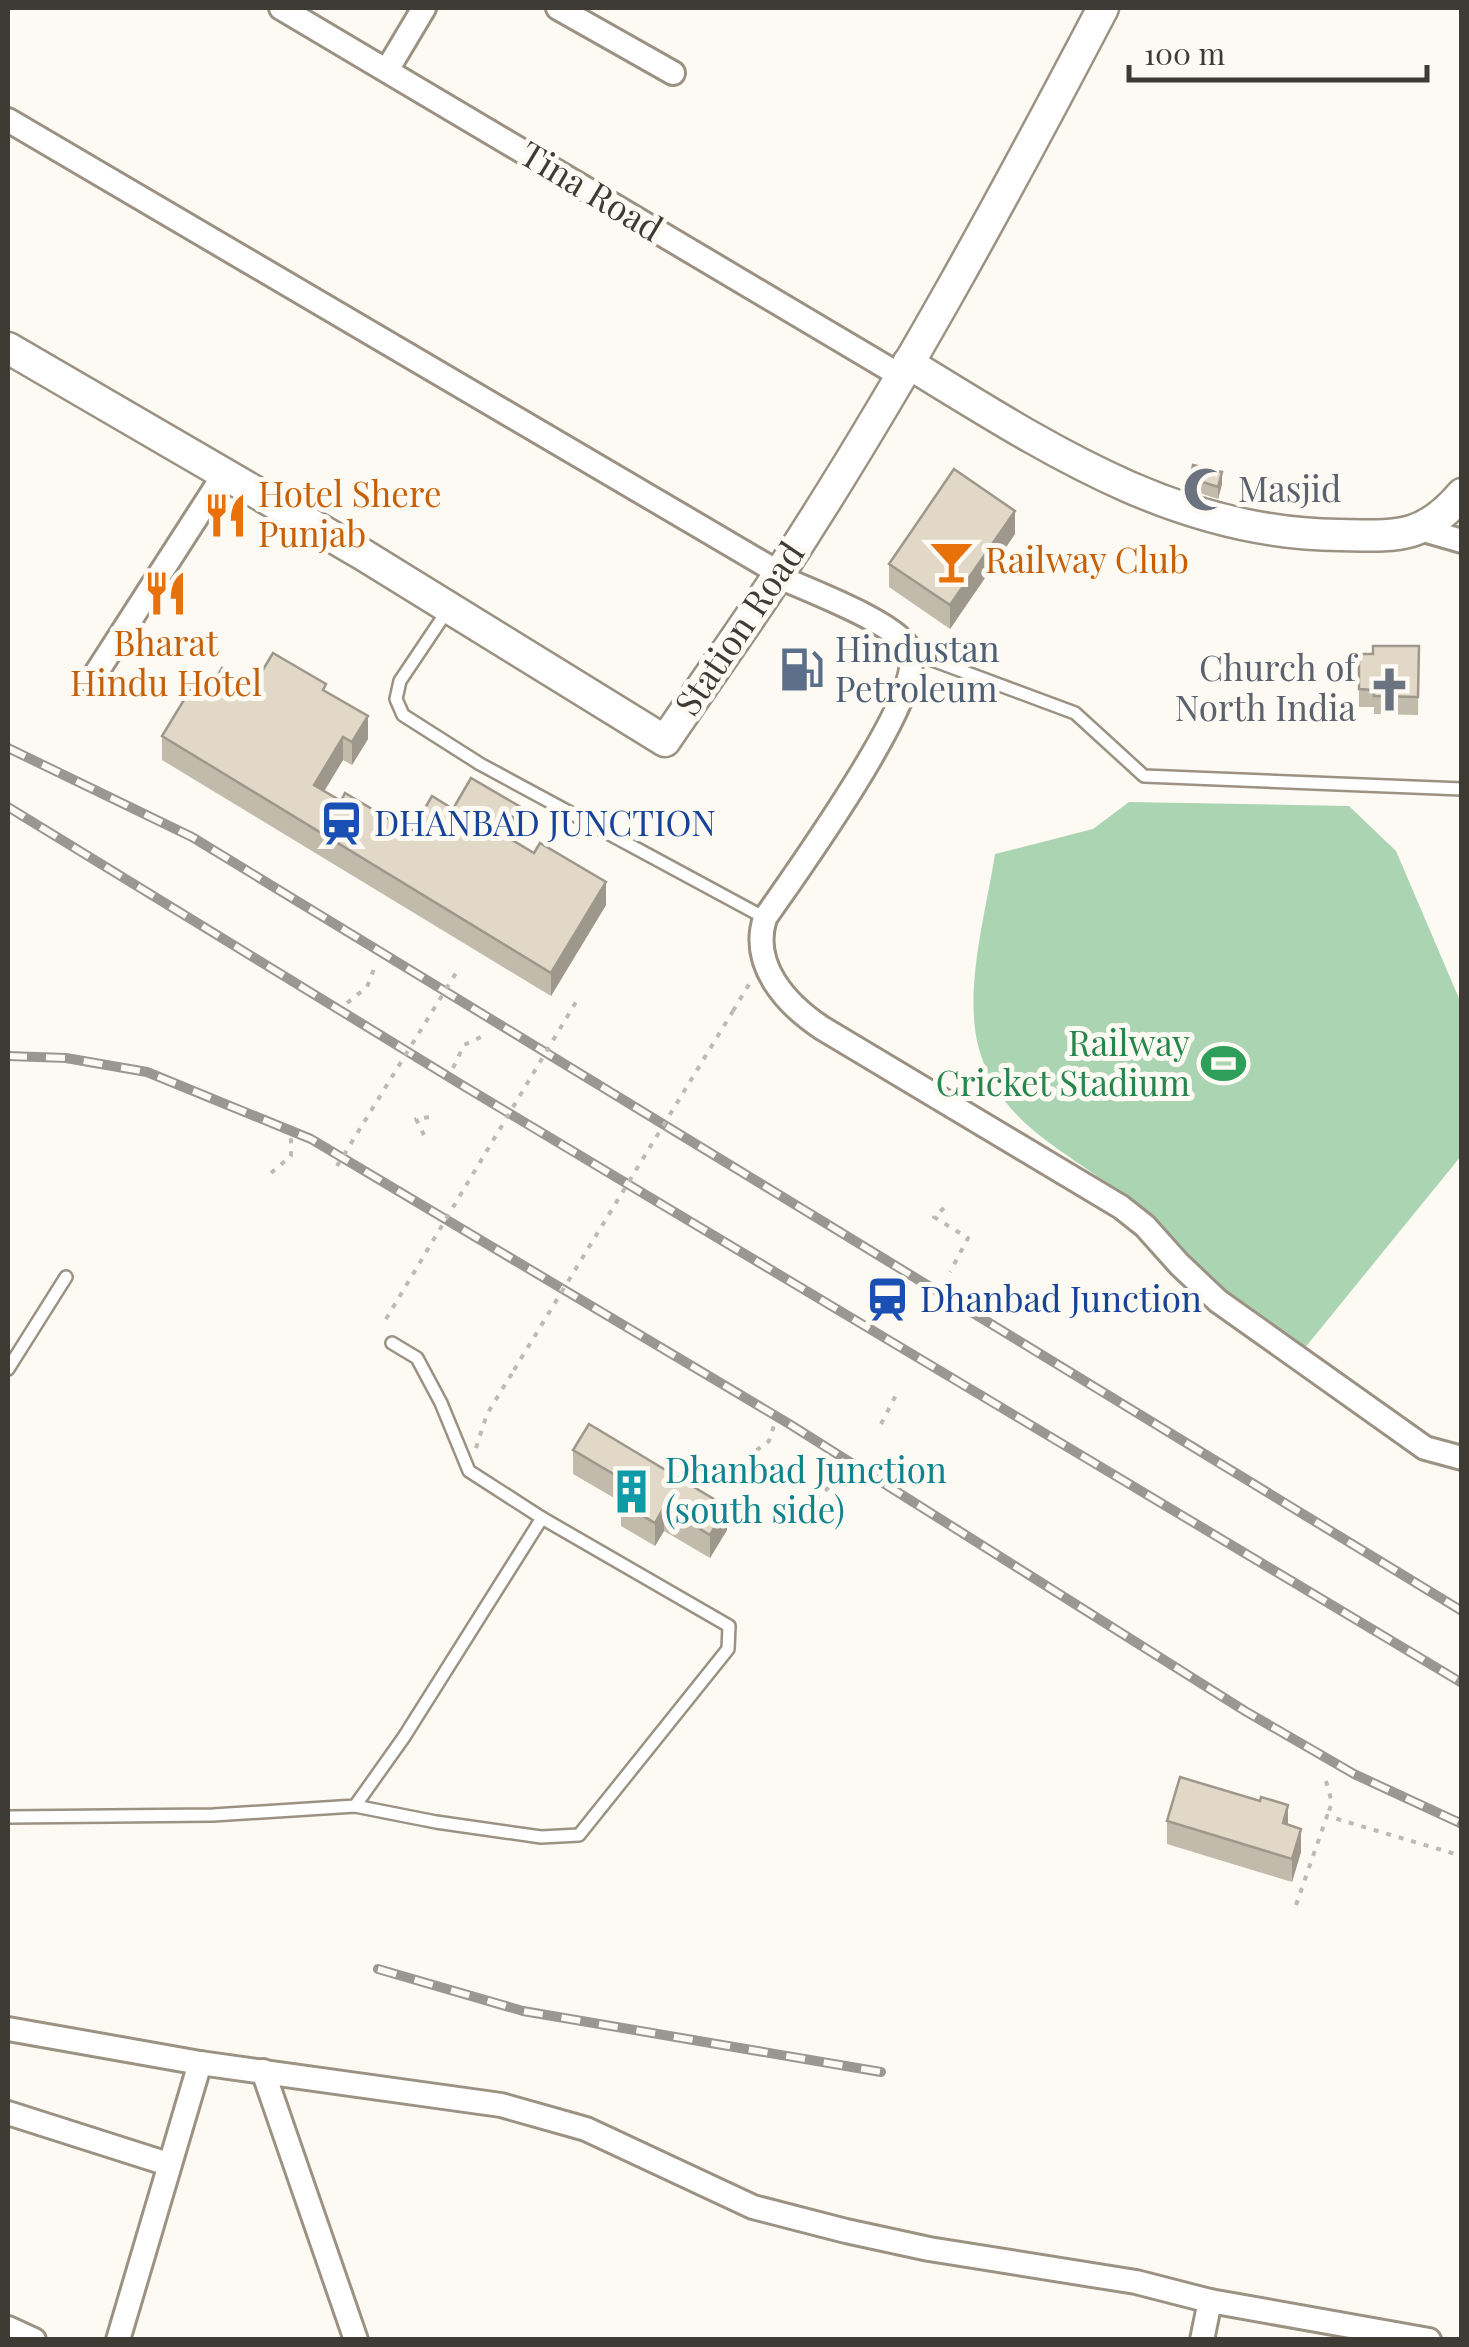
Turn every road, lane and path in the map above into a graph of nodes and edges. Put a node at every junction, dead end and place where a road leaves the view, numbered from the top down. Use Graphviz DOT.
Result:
graph roads {
  1 [pos="281,8"];
  2 [pos="424,8"];
  3 [pos="558,8"];
  4 [pos="1103,8"];
  5 [pos="387,70"];
  6 [pos="673,74"];
  7 [pos="8,120"];
  8 [pos="8,348"];
  9 [pos="905,370"];
  10 [pos="225,473"];
  11 [pos="1462,494"];
  12 [pos="1420,529"];
  13 [pos="1462,542"];
  14 [pos="778,575"];
  15 [pos="450,607"];
  16 [pos="911,652"];
  17 [pos="91,681"];
  18 [pos="1462,790"];
  19 [pos="765,918"];
  20 [pos="459,968"];
  21 [pos="374,969"];
  22 [pos="757,972"];
  23 [pos="578,998"];
  24 [pos="346,1003"];
  25 [pos="483,1036"];
  26 [pos="453,1068"];
  27 [pos="430,1117"];
  28 [pos="424,1135"];
  29 [pos="291,1137"];
  30 [pos="337,1166"];
  31 [pos="272,1172"];
  32 [pos="944,1208"];
  33 [pos="950,1272"];
  34 [pos="66,1277"];
  35 [pos="386,1319"];
  36 [pos="392,1343"];
  37 [pos="8,1370"];
  38 [pos="896,1395"];
  39 [pos="775,1422"];
  40 [pos="881,1424"];
  41 [pos="746,1458"];
  42 [pos="1462,1458"];
  43 [pos="844,1464"];
  44 [pos="469,1471"];
  45 [pos="815,1499"];
  46 [pos="542,1518"];
  47 [pos="1326,1781"];
  48 [pos="355,1806"];
  49 [pos="1327,1816"];
  50 [pos="8,1817"];
  51 [pos="1462,1856"];
  52 [pos="1296,1905"];
  53 [pos="8,2029"];
  54 [pos="200,2062"];
  55 [pos="263,2071"];
  56 [pos="8,2112"];
  57 [pos="168,2164"];
  58 [pos="1210,2300"];
  59 [pos="1303,2317"];
  60 [pos="8,2328"];
  61 [pos="34,2340"];
  62 [pos="118,2340"];
  63 [pos="356,2340"];
  64 [pos="1202,2340"];
  65 [pos="1344,2340"];
  66 [pos="1429,2340"];
  1 -- 5 [label="street, Tina Road"];
  2 -- 5 [label="street"];
  3 -- 6 [label="street"];
  4 -- 9 [label="street, Station Road"];
  5 -- 9 [label="street, Tina Road"];
  7 -- 14 [label="street"];
  8 -- 10 [label="street, Station Road"];
  9 -- 12 [label="street"];
  9 -- 14 [label="street, Station Road"];
  10 -- 15 [label="street, Station Road"];
  10 -- 17 [label="street"];
  11 -- 12 [label="street"];
  12 -- 13 [label="street"];
  14 -- 15 [label="street, Station Road"];
  14 -- 16 [label="street"];
  15 -- 19 [label="lane"];
  16 -- 18 [label="lane"];
  16 -- 19 [label="street"];
  19 -- 42 [label="street"];
  20 -- 30 [label="path, bridge"];
  21 -- 24 [label="path"];
  22 -- 44 [label="path, bridge"];
  23 -- 35 [label="path, bridge"];
  25 -- 26 [label="path"];
  27 -- 28 [label="path"];
  29 -- 31 [label="path"];
  32 -- 33 [label="path"];
  34 -- 37 [label="lane"];
  36 -- 44 [label="lane"];
  38 -- 40 [label="path"];
  39 -- 41 [label="path"];
  43 -- 45 [label="path"];
  44 -- 46 [label="lane"];
  46 -- 48 [label="lane"];
  46 -- 48 [label="lane"];
  47 -- 49 [label="path"];
  48 -- 50 [label="lane"];
  49 -- 51 [label="path"];
  49 -- 52 [label="path"];
  53 -- 54 [label="street"];
  54 -- 55 [label="street"];
  54 -- 57 [label="street"];
  55 -- 58 [label="street"];
  55 -- 63 [label="street"];
  56 -- 57 [label="street"];
  57 -- 62 [label="street"];
  58 -- 59 [label="street"];
  58 -- 64 [label="street"];
  59 -- 65 [label="street"];
  59 -- 66 [label="street"];
  60 -- 61 [label="street"];
}
